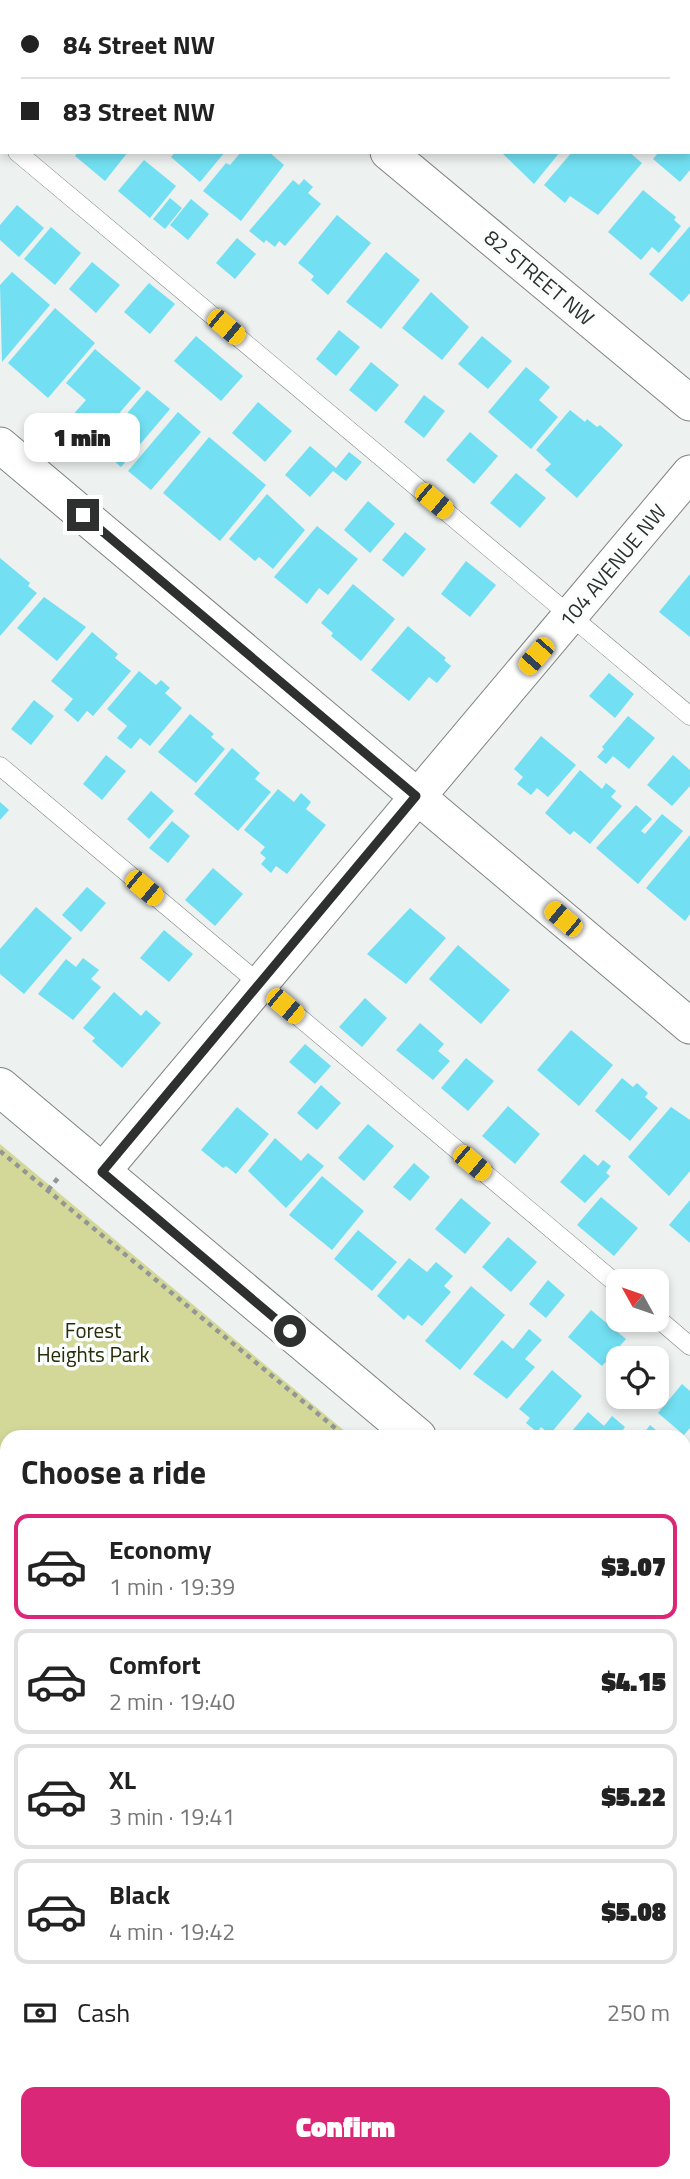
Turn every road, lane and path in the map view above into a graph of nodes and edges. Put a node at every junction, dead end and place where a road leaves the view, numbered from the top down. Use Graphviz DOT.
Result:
graph roads {
  1 [pos="20,154"];
  2 [pos="390,154"];
  3 [pos="690,403"];
  4 [pos="0,445"];
  5 [pos="690,473"];
  6 [pos="571,616"];
  7 [pos="690,716"];
  8 [pos="0,766"];
  9 [pos="416,796"];
  10 [pos="258,984"];
  11 [pos="690,1026"];
  12 [pos="0,1087"];
  13 [pos="0,1151"];
  14 [pos="102,1172"];
  15 [pos="606,1275"];
  16 [pos="669,1328"];
  17 [pos="690,1346"];
  18 [pos="338,1430"];
  19 [pos="409,1430"];
  1 -- 6 [label="lane"];
  2 -- 3 [label="street, 82 STREET NW"];
  4 -- 9 [label="street"];
  5 -- 6 [label="street, 104 AVENUE NW"];
  6 -- 7 [label="lane"];
  6 -- 9 [label="street, 104 AVENUE NW"];
  8 -- 10 [label="lane"];
  9 -- 10 [label="street, 104 AVENUE NW"];
  9 -- 11 [label="street"];
  10 -- 14 [label="street, 104 AVENUE NW"];
  10 -- 15 [label="lane"];
  12 -- 14 [label="main road"];
  13 -- 18 [label="path"];
  14 -- 19 [label="main road"];
  16 -- 17 [label="lane"];
}
